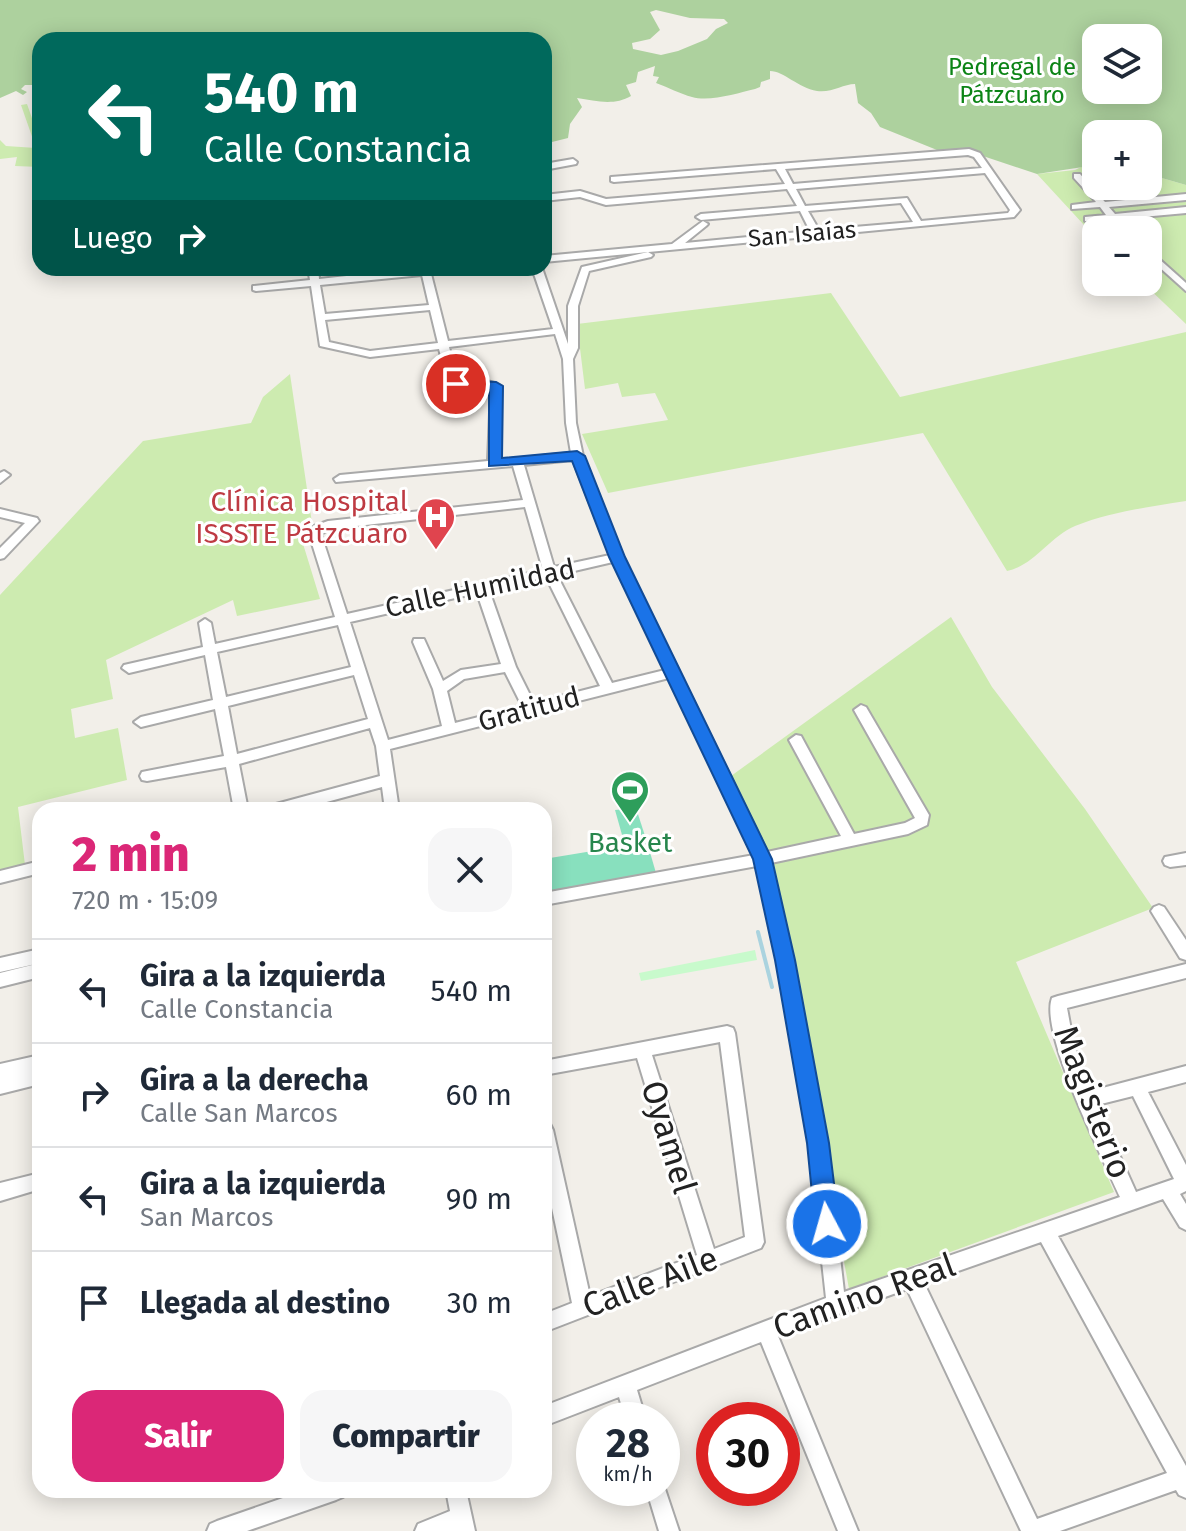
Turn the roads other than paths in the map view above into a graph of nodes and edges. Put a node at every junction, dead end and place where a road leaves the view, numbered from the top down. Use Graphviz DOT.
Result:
graph roads {
  1 [pos="878,158"];
  2 [pos="573,162"];
  3 [pos="552,166"];
  4 [pos="779,166"];
  5 [pos="987,170"];
  6 [pos="1077,176"];
  7 [pos="891,178"];
  8 [pos="614,179"];
  9 [pos="791,187"];
  10 [pos="696,196"];
  11 [pos="552,197"];
  12 [pos="1186,197"];
  13 [pos="904,200"];
  14 [pos="1159,200"];
  15 [pos="1162,200"];
  16 [pos="1100,205"];
  17 [pos="1075,207"];
  18 [pos="802,209"];
  19 [pos="1186,210"];
  20 [pos="1174,211"];
  21 [pos="1110,216"];
  22 [pos="1122,216"];
  23 [pos="702,220"];
  24 [pos="1186,221"];
  25 [pos="918,223"];
  26 [pos="816,233"];
  27 [pos="704,243"];
  28 [pos="675,245"];
  29 [pos="552,258"];
  30 [pos="1162,265"];
  31 [pos="314,276"];
  32 [pos="379,276"];
  33 [pos="427,276"];
  34 [pos="540,276"];
  35 [pos="316,284"];
  36 [pos="256,288"];
  37 [pos="1186,288"];
  38 [pos="435,307"];
  39 [pos="321,317"];
  40 [pos="557,331"];
  41 [pos="442,345"];
  42 [pos="568,359"];
  43 [pos="577,456"];
  44 [pos="517,461"];
  45 [pos="494,463"];
  46 [pos="340,479"];
  47 [pos="530,503"];
  48 [pos="0,513"];
  49 [pos="0,555"];
  50 [pos="617,557"];
  51 [pos="550,573"];
  52 [pos="482,589"];
  53 [pos="342,617"];
  54 [pos="205,623"];
  55 [pos="419,642"];
  56 [pos="210,650"];
  57 [pos="509,667"];
  58 [pos="129,668"];
  59 [pos="357,670"];
  60 [pos="674,672"];
  61 [pos="440,689"];
  62 [pos="608,689"];
  63 [pos="220,703"];
  64 [pos="530,709"];
  65 [pos="861,710"];
  66 [pos="141,722"];
  67 [pos="375,722"];
  68 [pos="450,730"];
  69 [pos="796,740"];
  70 [pos="383,746"];
  71 [pos="233,760"];
  72 [pos="147,776"];
  73 [pos="387,780"];
  74 [pos="240,802"];
  75 [pos="306,802"];
  76 [pos="391,802"];
  77 [pos="850,839"];
  78 [pos="763,859"];
  79 [pos="32,869"];
  80 [pos="0,877"];
  81 [pos="552,898"];
  82 [pos="1159,911"];
  83 [pos="1186,953"];
  84 [pos="32,958"];
  85 [pos="0,965"];
  86 [pos="1186,971"];
  87 [pos="32,972"];
  88 [pos="0,980"];
  89 [pos="643,1051"];
  90 [pos="32,1064"];
  91 [pos="552,1067"];
  92 [pos="0,1072"];
  93 [pos="1186,1074"];
  94 [pos="32,1078"];
  95 [pos="0,1086"];
  96 [pos="1137,1087"];
  97 [pos="1087,1100"];
  98 [pos="552,1167"];
  99 [pos="32,1183"];
  100 [pos="1180,1185"];
  101 [pos="0,1192"];
  102 [pos="1131,1201"];
  103 [pos="1186,1221"];
  104 [pos="1045,1231"];
  105 [pos="755,1242"];
  106 [pos="708,1260"];
  107 [pos="912,1279"];
  108 [pos="836,1304"];
  109 [pos="583,1308"];
  110 [pos="552,1320"];
  111 [pos="766,1331"];
  112 [pos="625,1384"];
  113 [pos="630,1402"];
  114 [pos="552,1413"];
  115 [pos="1184,1481"];
  116 [pos="313,1498"];
  117 [pos="458,1498"];
  118 [pos="661,1506"];
  119 [pos="464,1524"];
  120 [pos="217,1531"];
  121 [pos="425,1531"];
  122 [pos="669,1531"];
  123 [pos="848,1531"];
  124 [pos="1031,1531"];
  1 -- 4 [label="street"];
  1 -- 5 [label="street"];
  1 -- 7 [label="street"];
  2 -- 3 [label="street"];
  4 -- 8 [label="street"];
  4 -- 9 [label="street"];
  5 -- 7 [label="street"];
  5 -- 25 [label="street, San Isaías"];
  6 -- 16 [label="street"];
  7 -- 9 [label="street"];
  7 -- 13 [label="street"];
  9 -- 10 [label="street"];
  9 -- 18 [label="street"];
  10 -- 11 [label="street"];
  10 -- 23 [label="street"];
  12 -- 15 [label="street"];
  13 -- 18 [label="street"];
  13 -- 25 [label="street"];
  14 -- 16 [label="street"];
  16 -- 17 [label="street"];
  16 -- 21 [label="street"];
  18 -- 23 [label="street"];
  18 -- 26 [label="street"];
  19 -- 20 [label="street"];
  20 -- 22 [label="street"];
  20 -- 24 [label="street"];
  23 -- 27 [label="street"];
  23 -- 28 [label="street"];
  25 -- 26 [label="street, San Isaías"];
  26 -- 27 [label="street, San Isaías"];
  27 -- 28 [label="street, San Isaías"];
  28 -- 29 [label="street, San Isaías"];
  28 -- 42 [label="street"];
  30 -- 37 [label="street"];
  31 -- 35 [label="street"];
  32 -- 35 [label="street"];
  33 -- 38 [label="street"];
  34 -- 40 [label="street"];
  35 -- 36 [label="street"];
  35 -- 39 [label="street"];
  38 -- 39 [label="street"];
  38 -- 41 [label="street"];
  39 -- 41 [label="street"];
  40 -- 41 [label="street"];
  40 -- 42 [label="street"];
  41 -- 45 [label="street"];
  42 -- 43 [label="street"];
  43 -- 44 [label="street"];
  43 -- 50 [label="street"];
  44 -- 45 [label="street"];
  44 -- 47 [label="street"];
  45 -- 46 [label="street"];
  47 -- 51 [label="street"];
  47 -- 53 [label="street"];
  48 -- 49 [label="street"];
  50 -- 51 [label="street, Calle Humildad"];
  50 -- 60 [label="street"];
  51 -- 52 [label="street, Calle Humildad"];
  51 -- 62 [label="street"];
  52 -- 53 [label="street, Calle Humildad"];
  52 -- 57 [label="street"];
  53 -- 56 [label="street, Calle Humildad"];
  53 -- 59 [label="street"];
  54 -- 56 [label="street"];
  55 -- 61 [label="street"];
  56 -- 58 [label="street, Calle Humildad"];
  56 -- 63 [label="street"];
  57 -- 61 [label="street"];
  57 -- 64 [label="street"];
  59 -- 63 [label="street"];
  59 -- 67 [label="street"];
  60 -- 62 [label="street, Gratitud"];
  60 -- 78 [label="street"];
  61 -- 68 [label="street"];
  62 -- 64 [label="street, Gratitud"];
  63 -- 66 [label="street"];
  63 -- 71 [label="street"];
  64 -- 68 [label="street, Gratitud"];
  65 -- 77 [label="street"];
  67 -- 70 [label="street"];
  67 -- 71 [label="street"];
  68 -- 70 [label="street, Gratitud"];
  69 -- 77 [label="street"];
  70 -- 73 [label="street"];
  71 -- 72 [label="street"];
  71 -- 74 [label="street"];
  73 -- 75 [label="street"];
  73 -- 76 [label="street"];
  77 -- 78 [label="street"];
  78 -- 81 [label="street"];
  78 -- 108 [label="street"];
  79 -- 80 [label="street"];
  82 -- 83 [label="street"];
  84 -- 85 [label="street"];
  86 -- 97 [label="street, Magisterio"];
  87 -- 88 [label="street"];
  89 -- 91 [label="street"];
  89 -- 105 [label="street, Oyamel"];
  89 -- 106 [label="street, Oyamel"];
  90 -- 92 [label="street"];
  93 -- 96 [label="street"];
  94 -- 95 [label="street"];
  96 -- 97 [label="street"];
  96 -- 100 [label="street"];
  97 -- 102 [label="street, Magisterio"];
  98 -- 109 [label="street"];
  99 -- 101 [label="street"];
  100 -- 102 [label="street, Camino Real"];
  100 -- 103 [label="street"];
  102 -- 104 [label="street, Camino Real"];
  104 -- 107 [label="street, Camino Real"];
  104 -- 115 [label="street"];
  105 -- 106 [label="street, Calle Aile"];
  106 -- 109 [label="street, Calle Aile"];
  107 -- 108 [label="street, Camino Real"];
  107 -- 124 [label="street"];
  108 -- 111 [label="street, Camino Real"];
  109 -- 110 [label="street, Calle Aile"];
  111 -- 112 [label="street, Camino Real"];
  111 -- 123 [label="street"];
  112 -- 113 [label="street"];
  112 -- 114 [label="street, Camino Real"];
  115 -- 124 [label="street"];
  116 -- 120 [label="street"];
  117 -- 119 [label="street"];
  118 -- 122 [label="street"];
  119 -- 121 [label="street"];
}
